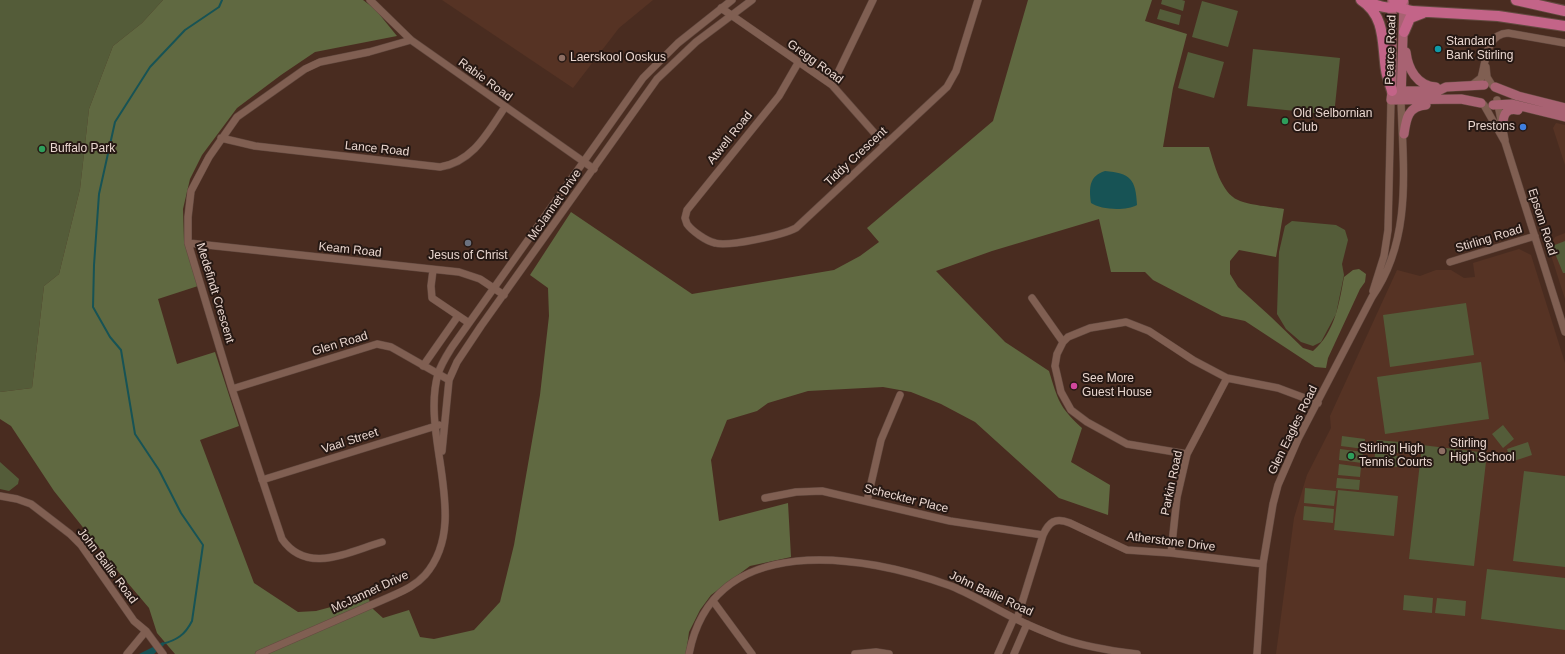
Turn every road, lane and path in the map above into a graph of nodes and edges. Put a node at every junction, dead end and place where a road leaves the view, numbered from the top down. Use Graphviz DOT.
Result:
graph roads {
  1 [pos="370,0"];
  2 [pos="732,0"];
  3 [pos="752,0"];
  4 [pos="873,0"];
  5 [pos="978,0"];
  6 [pos="1361,0"];
  7 [pos="1364,0"];
  8 [pos="1516,0"];
  9 [pos="1398,3"];
  10 [pos="721,8"];
  11 [pos="1565,11"];
  12 [pos="1431,12"];
  13 [pos="732,16"];
  14 [pos="1565,26"];
  15 [pos="1404,35"];
  16 [pos="411,40"];
  17 [pos="1565,43"];
  18 [pos="1486,59"];
  19 [pos="798,63"];
  20 [pos="832,85"];
  21 [pos="1469,86"];
  22 [pos="1490,86"];
  23 [pos="1446,87"];
  24 [pos="1396,95"];
  25 [pos="1461,99"];
  26 [pos="1491,103"];
  27 [pos="505,107"];
  28 [pos="1533,108"];
  29 [pos="1565,108"];
  30 [pos="1565,117"];
  31 [pos="1503,125"];
  32 [pos="1404,134"];
  33 [pos="221,138"];
  34 [pos="1505,142"];
  35 [pos="885,145"];
  36 [pos="583,162"];
  37 [pos="594,169"];
  38 [pos="689,227"];
  39 [pos="1535,236"];
  40 [pos="188,244"];
  41 [pos="1450,262"];
  42 [pos="433,270"];
  43 [pos="494,288"];
  44 [pos="504,294"];
  45 [pos="1372,297"];
  46 [pos="1032,298"];
  47 [pos="458,316"];
  48 [pos="469,323"];
  49 [pos="1565,332"];
  50 [pos="1063,342"];
  51 [pos="423,366"];
  52 [pos="438,375"];
  53 [pos="1227,378"];
  54 [pos="449,380"];
  55 [pos="232,389"];
  56 [pos="900,395"];
  57 [pos="1318,403"];
  58 [pos="444,424"];
  59 [pos="435,426"];
  60 [pos="1187,454"];
  61 [pos="441,461"];
  62 [pos="262,480"];
  63 [pos="0,496"];
  64 [pos="765,498"];
  65 [pos="867,501"];
  66 [pos="1043,535"];
  67 [pos="382,542"];
  68 [pos="1171,553"];
  69 [pos="1263,564"];
  70 [pos="713,601"];
  71 [pos="1015,618"];
  72 [pos="1027,624"];
  73 [pos="146,631"];
  74 [pos="1127,653"];
  75 [pos="127,654"];
  76 [pos="163,654"];
  77 [pos="259,654"];
  78 [pos="689,654"];
  79 [pos="752,654"];
  80 [pos="855,654"];
  81 [pos="889,654"];
  82 [pos="998,654"];
  83 [pos="1014,654"];
  84 [pos="1137,654"];
  85 [pos="1257,654"];
  1 -- 16 [label="street, Rabie Road"];
  2 -- 10 [label="street, McJannet Drive"];
  3 -- 13 [label="street, McJannet Drive"];
  4 -- 20 [label="street"];
  5 -- 35 [label="street, Tiddy Crescent"];
  6 -- 24 [label="highway"];
  7 -- 9 [label="highway"];
  8 -- 11 [label="highway"];
  9 -- 12 [label="highway"];
  9 -- 15 [label="main road, Pearce Road"];
  9 -- 24 [label="main road, Pearce Road"];
  10 -- 13 [label="street, Gregg Road"];
  10 -- 36 [label="street, McJannet Drive"];
  12 -- 14 [label="highway"];
  12 -- 15 [label="highway"];
  13 -- 19 [label="street, Gregg Road"];
  13 -- 37 [label="street, McJannet Drive"];
  15 -- 23 [label="main road"];
  15 -- 24 [label="main road, Pearce Road"];
  16 -- 27 [label="street, Rabie Road"];
  16 -- 33 [label="street, Medefindt Crescent"];
  17 -- 18 [label="street"];
  18 -- 21 [label="street"];
  18 -- 22 [label="street"];
  19 -- 20 [label="street, Gregg Road"];
  19 -- 38 [label="street, Atwell Road"];
  20 -- 35 [label="street, Gregg Road"];
  21 -- 22 [label="main road"];
  21 -- 23 [label="main road"];
  22 -- 26 [label="main road"];
  22 -- 26 [label="main road"];
  22 -- 29 [label="main road"];
  23 -- 24 [label="main road"];
  24 -- 25 [label="main road"];
  24 -- 32 [label="street, Glen Eagles Road"];
  24 -- 45 [label="street, Glen Eagles Road"];
  25 -- 26 [label="main road"];
  25 -- 32 [label="main road"];
  26 -- 28 [label="main road"];
  26 -- 31 [label="street, Epsom Road"];
  26 -- 34 [label="street, Epsom Road"];
  27 -- 33 [label="street, Lance Road"];
  27 -- 36 [label="street, Rabie Road"];
  28 -- 30 [label="main road"];
  28 -- 31 [label="main road"];
  31 -- 34 [label="street, Epsom Road"];
  32 -- 45 [label="street, Glen Eagles Road"];
  33 -- 40 [label="street, Medefindt Crescent"];
  34 -- 39 [label="street, Epsom Road"];
  35 -- 38 [label="street, Tiddy Crescent"];
  36 -- 37 [label="street, Rabie Road"];
  36 -- 43 [label="street, McJannet Drive"];
  37 -- 44 [label="street, McJannet Drive"];
  39 -- 41 [label="street, Stirling Road"];
  39 -- 49 [label="street, Epsom Road"];
  40 -- 42 [label="street, Keam Road"];
  40 -- 55 [label="street, Medefindt Crescent"];
  42 -- 43 [label="street, Keam Road"];
  42 -- 47 [label="street"];
  43 -- 44 [label="street, Keam Road"];
  43 -- 48 [label="street, McJannet Drive"];
  44 -- 54 [label="street, McJannet Drive"];
  45 -- 57 [label="street, Glen Eagles Road"];
  46 -- 50 [label="street"];
  47 -- 48 [label="street"];
  47 -- 51 [label="street"];
  48 -- 52 [label="street, McJannet Drive"];
  50 -- 53 [label="street"];
  50 -- 60 [label="street"];
  51 -- 52 [label="street, Glen Road"];
  51 -- 55 [label="street, Glen Road"];
  52 -- 54 [label="street, Glen Road"];
  52 -- 59 [label="street, McJannet Drive"];
  53 -- 57 [label="street"];
  53 -- 60 [label="street, Parkin Road"];
  54 -- 58 [label="street, McJannet Drive"];
  55 -- 62 [label="street, Medefindt Crescent"];
  56 -- 65 [label="street"];
  57 -- 69 [label="street, Glen Eagles Road"];
  58 -- 59 [label="street, Vaal Street"];
  58 -- 61 [label="street, McJannet Drive"];
  59 -- 61 [label="street, McJannet Drive"];
  59 -- 62 [label="street, Vaal Street"];
  60 -- 68 [label="street, Parkin Road"];
  61 -- 77 [label="street, McJannet Drive"];
  62 -- 67 [label="street, Medefindt Crescent"];
  63 -- 73 [label="street, John Bailie Road"];
  64 -- 65 [label="street, Scheckter Place"];
  65 -- 66 [label="street, Scheckter Place"];
  66 -- 68 [label="street, Atherstone Drive"];
  66 -- 71 [label="street"];
  68 -- 69 [label="street, Atherstone Drive"];
  69 -- 85 [label="street, Glen Eagles Road"];
  70 -- 71 [label="street, John Bailie Road"];
  70 -- 78 [label="street, John Bailie Road"];
  70 -- 79 [label="street"];
  71 -- 72 [label="street, John Bailie Road"];
  71 -- 82 [label="street"];
  72 -- 74 [label="street, John Bailie Road"];
  72 -- 83 [label="street"];
  73 -- 75 [label="street"];
  73 -- 76 [label="street, John Bailie Road"];
  74 -- 84 [label="street, John Bailie Road"];
  80 -- 81 [label="street"];
}
